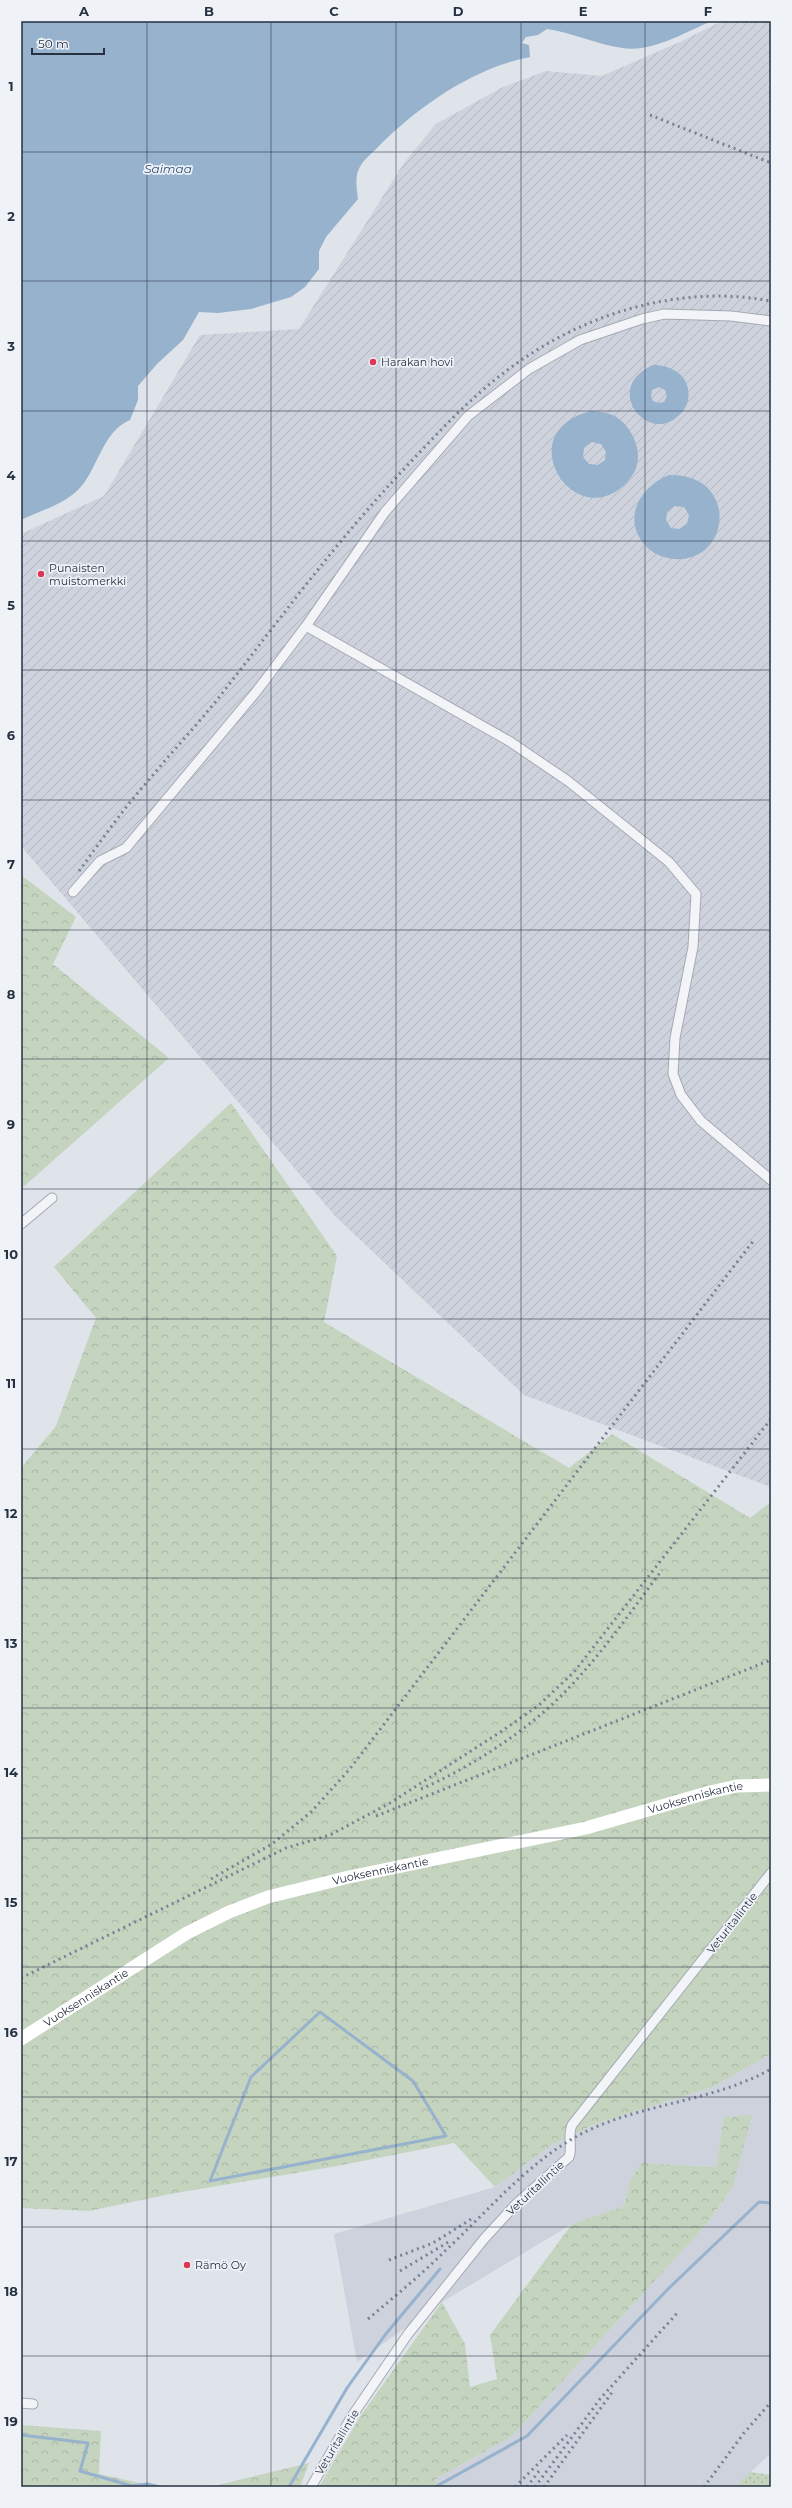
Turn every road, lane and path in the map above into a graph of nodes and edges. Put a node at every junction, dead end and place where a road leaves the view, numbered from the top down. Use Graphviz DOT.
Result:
graph roads {
  1 [pos="771,321"];
  2 [pos="306,626"];
  3 [pos="73,892"];
  4 [pos="771,1180"];
  5 [pos="52,1198"];
  6 [pos="21,1224"];
  7 [pos="771,1785"];
  8 [pos="771,1873"];
  9 [pos="21,2039"];
  10 [pos="21,2403"];
  11 [pos="32,2404"];
  12 [pos="310,2487"];
  1 -- 2 [label="street"];
  2 -- 3 [label="street"];
  2 -- 4 [label="street"];
  5 -- 6 [label="street"];
  7 -- 9 [label="street, Vuoksenniskantie"];
  8 -- 12 [label="street, Veturitallintie"];
  10 -- 11 [label="street"];
}
